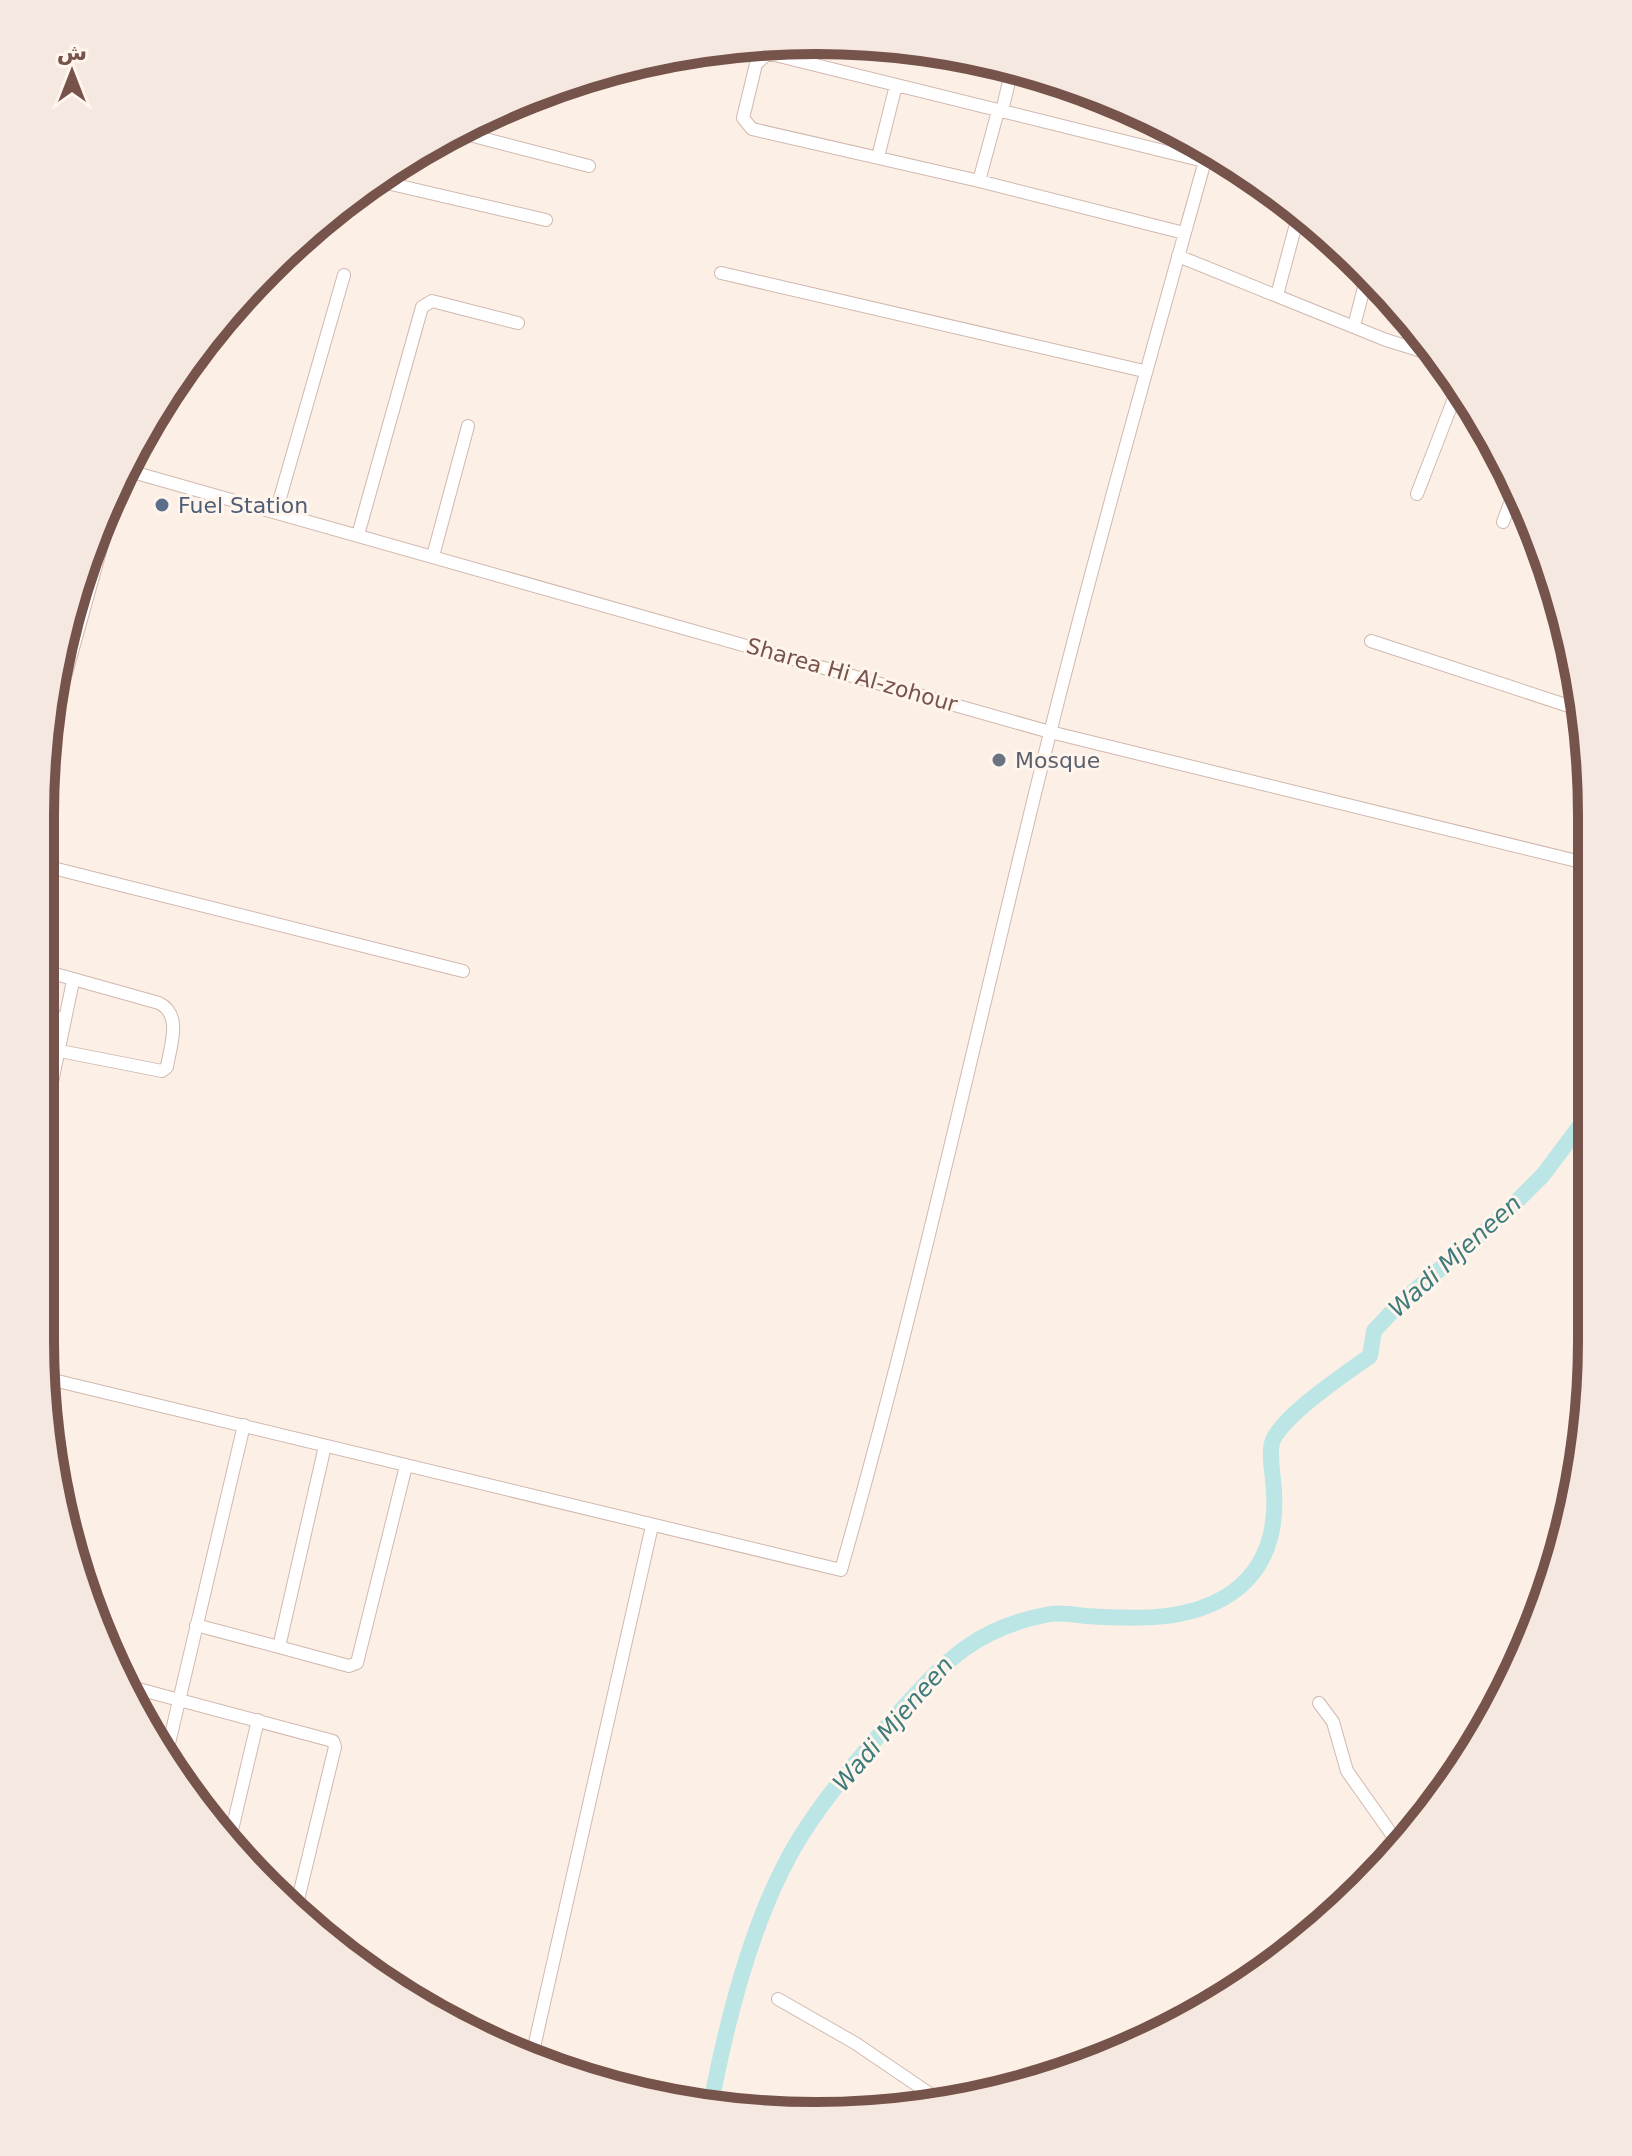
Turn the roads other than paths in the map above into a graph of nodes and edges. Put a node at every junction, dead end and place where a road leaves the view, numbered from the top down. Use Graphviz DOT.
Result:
graph roads {
  1 [pos="765,56"];
  2 [pos="777,56"];
  3 [pos="1009,79"];
  4 [pos="896,85"];
  5 [pos="1000,111"];
  6 [pos="473,136"];
  7 [pos="1188,151"];
  8 [pos="878,157"];
  9 [pos="1204,161"];
  10 [pos="589,166"];
  11 [pos="979,181"];
  12 [pos="391,184"];
  13 [pos="546,220"];
  14 [pos="1296,224"];
  15 [pos="1184,233"];
  16 [pos="1178,256"];
  17 [pos="721,273"];
  18 [pos="344,275"];
  19 [pos="1364,287"];
  20 [pos="1277,295"];
  21 [pos="518,323"];
  22 [pos="1354,326"];
  23 [pos="1419,349"];
  24 [pos="1144,371"];
  25 [pos="1454,399"];
  26 [pos="468,426"];
  27 [pos="136,473"];
  28 [pos="1417,494"];
  29 [pos="1510,503"];
  30 [pos="276,512"];
  31 [pos="1503,522"];
  32 [pos="358,535"];
  33 [pos="433,556"];
  34 [pos="90,584"];
  35 [pos="79,623"];
  36 [pos="1371,641"];
  37 [pos="1569,706"];
  38 [pos="1050,732"];
  39 [pos="1578,861"];
  40 [pos="54,868"];
  41 [pos="463,971"];
  42 [pos="54,974"];
  43 [pos="73,981"];
  44 [pos="54,1015"];
  45 [pos="63,1027"];
  46 [pos="60,1051"];
  47 [pos="54,1078"];
  48 [pos="56,1381"];
  49 [pos="244,1425"];
  50 [pos="325,1446"];
  51 [pos="406,1466"];
  52 [pos="652,1526"];
  53 [pos="196,1625"];
  54 [pos="279,1647"];
  55 [pos="139,1689"];
  56 [pos="180,1699"];
  57 [pos="1319,1703"];
  58 [pos="258,1720"];
  59 [pos="169,1743"];
  60 [pos="232,1829"];
  61 [pos="1393,1837"];
  62 [pos="298,1898"];
  63 [pos="778,1999"];
  64 [pos="534,2048"];
  65 [pos="928,2093"];
  1 -- 8 [label="street"];
  2 -- 4 [label="street"];
  3 -- 5 [label="street"];
  4 -- 5 [label="street"];
  4 -- 8 [label="street"];
  5 -- 7 [label="street"];
  5 -- 11 [label="street"];
  6 -- 10 [label="street"];
  8 -- 11 [label="street"];
  9 -- 15 [label="street"];
  11 -- 15 [label="street"];
  12 -- 13 [label="street"];
  14 -- 20 [label="street"];
  15 -- 16 [label="street"];
  16 -- 20 [label="street"];
  16 -- 24 [label="street"];
  17 -- 24 [label="street"];
  18 -- 30 [label="street"];
  19 -- 22 [label="street"];
  20 -- 22 [label="street"];
  21 -- 32 [label="street"];
  22 -- 23 [label="street"];
  24 -- 38 [label="street"];
  25 -- 28 [label="street"];
  26 -- 33 [label="street"];
  27 -- 30 [label="street, Sharea Hi Al-zohour"];
  29 -- 31 [label="street"];
  30 -- 32 [label="street, Sharea Hi Al-zohour"];
  32 -- 33 [label="street, Sharea Hi Al-zohour"];
  33 -- 38 [label="street, Sharea Hi Al-zohour"];
  34 -- 35 [label="street"];
  36 -- 37 [label="street"];
  38 -- 39 [label="street, Sharea Hi Al-zohour"];
  38 -- 52 [label="street"];
  40 -- 41 [label="street"];
  42 -- 43 [label="street"];
  43 -- 45 [label="street"];
  43 -- 46 [label="street"];
  44 -- 45 [label="street"];
  45 -- 46 [label="street"];
  46 -- 47 [label="street"];
  48 -- 49 [label="street"];
  49 -- 50 [label="street"];
  49 -- 53 [label="street"];
  50 -- 51 [label="street"];
  50 -- 54 [label="street"];
  51 -- 52 [label="street"];
  51 -- 54 [label="street"];
  52 -- 64 [label="street"];
  53 -- 54 [label="street"];
  53 -- 56 [label="street"];
  55 -- 56 [label="street"];
  56 -- 58 [label="street"];
  56 -- 59 [label="street"];
  57 -- 61 [label="street"];
  58 -- 60 [label="street"];
  58 -- 62 [label="street"];
  63 -- 65 [label="street"];
}
